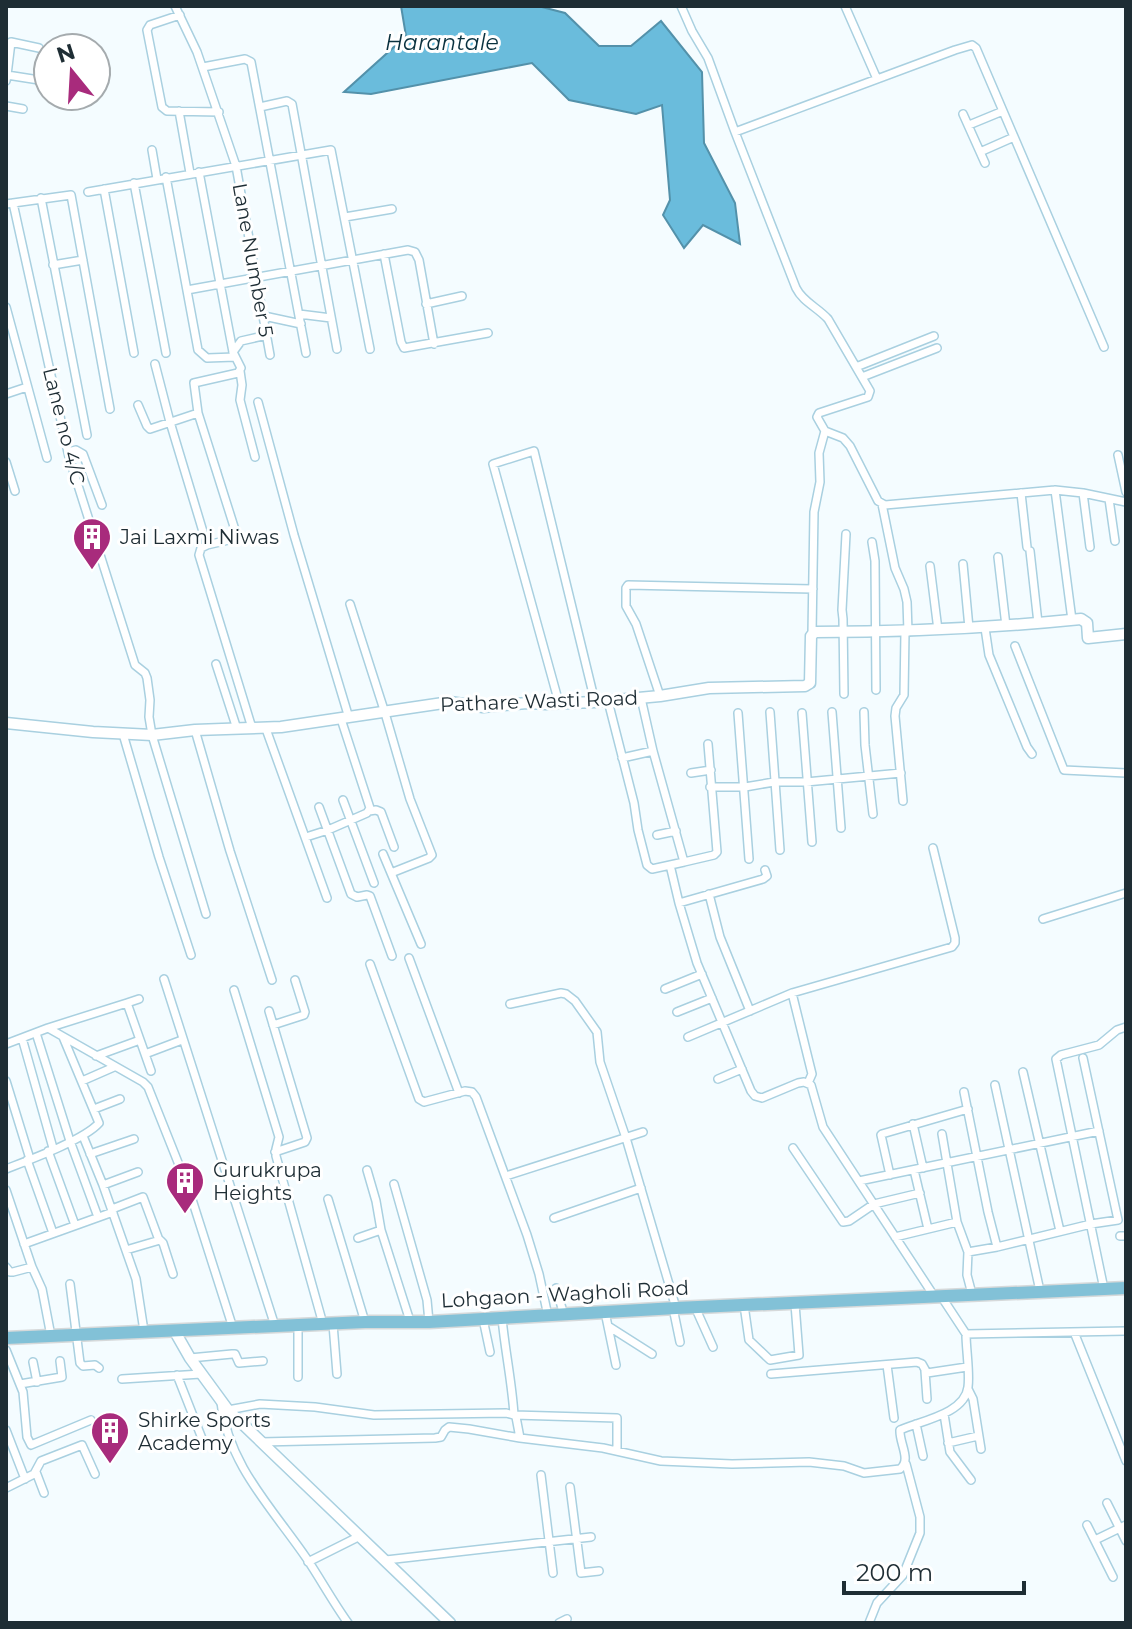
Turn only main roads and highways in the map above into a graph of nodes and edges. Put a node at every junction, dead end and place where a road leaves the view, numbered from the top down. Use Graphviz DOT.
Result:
graph roads {
  1 [pos="1126,1288"];
  2 [pos="6,1338"];
  1 -- 2 [label="main road, Lohgaon - Wagholi Road"];
}
